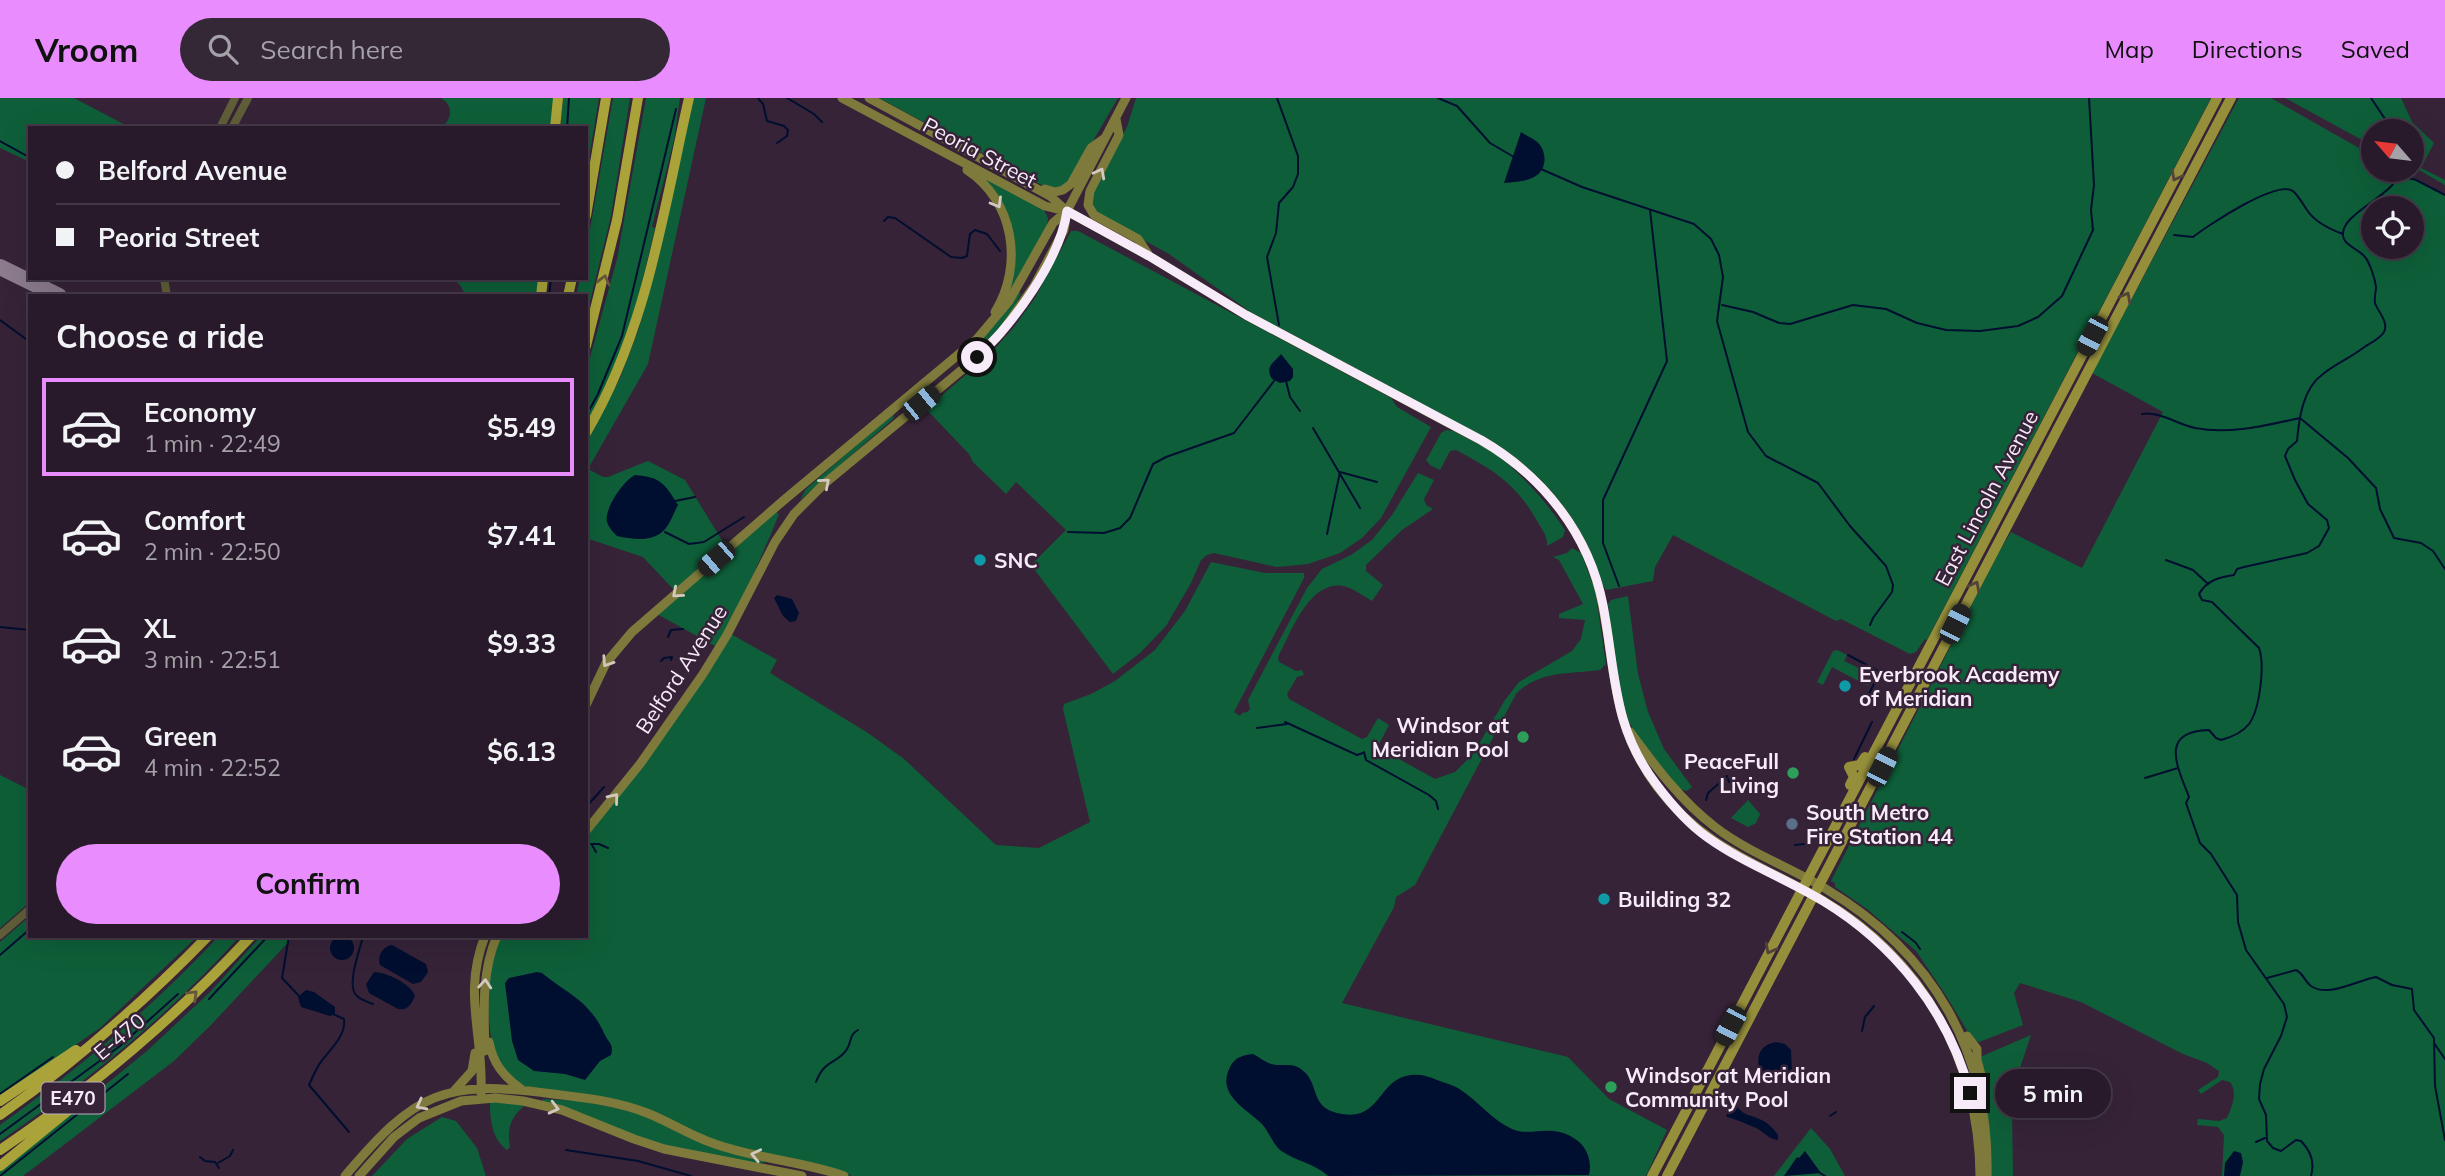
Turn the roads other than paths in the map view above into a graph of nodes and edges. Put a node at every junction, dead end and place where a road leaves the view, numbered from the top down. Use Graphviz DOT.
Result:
graph roads {
  1 [pos="235,98"];
  2 [pos="248,98"];
  3 [pos="559,98"];
  4 [pos="606,98"];
  5 [pos="638,98"];
  6 [pos="686,98"];
  7 [pos="842,98"];
  8 [pos="869,98"];
  9 [pos="1126,98"];
  10 [pos="2217,98"];
  11 [pos="2231,98"];
  12 [pos="1116,119"];
  13 [pos="221,126"];
  14 [pos="233,126"];
  15 [pos="556,126"];
  16 [pos="1106,137"];
  17 [pos="928,144"];
  18 [pos="1009,173"];
  19 [pos="588,204"];
  20 [pos="1067,211"];
  21 [pos="1149,256"];
  22 [pos="987,328"];
  23 [pos="588,338"];
  24 [pos="2060,397"];
  25 [pos="2071,403"];
  26 [pos="588,429"];
  27 [pos="1921,665"];
  28 [pos="588,701"];
  29 [pos="1907,720"];
  30 [pos="1627,728"];
  31 [pos="588,829"];
  32 [pos="1808,879"];
  33 [pos="1820,886"];
  34 [pos="1802,890"];
  35 [pos="1815,896"];
  36 [pos="28,911"];
  37 [pos="0,935"];
  38 [pos="206,938"];
  39 [pos="249,938"];
  40 [pos="484,938"];
  41 [pos="496,938"];
  42 [pos="474,1020"];
  43 [pos="106,1033"];
  44 [pos="486,1033"];
  45 [pos="143,1042"];
  46 [pos="484,1088"];
  47 [pos="523,1090"];
  48 [pos="454,1092"];
  49 [pos="484,1099"];
  50 [pos="0,1101"];
  51 [pos="0,1115"];
  52 [pos="0,1150"];
  53 [pos="0,1166"];
  54 [pos="345,1176"];
  55 [pos="359,1176"];
  56 [pos="802,1176"];
  57 [pos="844,1176"];
  58 [pos="1652,1176"];
  59 [pos="1667,1176"];
  60 [pos="1980,1176"];
  61 [pos="1987,1176"];
  1 -- 13 [label="street"];
  2 -- 14 [label="street"];
  3 -- 15 [label="highway"];
  4 -- 19 [label="highway"];
  23 -- 5 [label="highway, one-way"];
  6 -- 26 [label="highway"];
  7 -- 17 [label="main road, Peoria Street"];
  8 -- 18 [label="main road, Peoria Street"];
  9 -- 12 [label="main road, Belford Avenue"];
  10 -- 24 [label="main road, East Lincoln Avenue, one-way"];
  25 -- 11 [label="main road, East Lincoln Avenue, one-way"];
  12 -- 16 [label="main road, Belford Avenue"];
  21 -- 12 [label="main road, one-way"];
  16 -- 18 [label="main road"];
  16 -- 20 [label="main road, Belford Avenue"];
  17 -- 20 [label="main road, Peoria Street"];
  17 -- 22 [label="main road, one-way"];
  18 -- 20 [label="main road, Peoria Street"];
  20 -- 21 [label="main road, Peoria Street"];
  20 -- 22 [label="main road, Belford Avenue"];
  31 -- 20 [label="main road, Belford Avenue, one-way"];
  21 -- 30 [label="main road"];
  22 -- 28 [label="main road, Belford Avenue, one-way"];
  24 -- 25 [label="main road"];
  24 -- 27 [label="main road, East Lincoln Avenue"];
  29 -- 25 [label="main road, East Lincoln Avenue, one-way"];
  27 -- 29 [label="main road"];
  27 -- 32 [label="main road, East Lincoln Avenue"];
  29 -- 33 [label="main road, East Lincoln Avenue"];
  30 -- 32 [label="main road"];
  30 -- 34 [label="main road"];
  32 -- 33 [label="main road"];
  32 -- 34 [label="main road"];
  33 -- 35 [label="main road, East Lincoln Avenue"];
  33 -- 61 [label="main road"];
  34 -- 35 [label="main road"];
  34 -- 58 [label="main road, one-way"];
  35 -- 59 [label="main road, East Lincoln Avenue"];
  35 -- 60 [label="main road"];
  36 -- 37 [label="street"];
  38 -- 43 [label="highway, E-470 / E470"];
  45 -- 39 [label="highway, E-470 / E470, one-way"];
  40 -- 42 [label="main road"];
  44 -- 41 [label="main road, one-way"];
  42 -- 46 [label="main road"];
  42 -- 48 [label="main road"];
  43 -- 50 [label="highway"];
  43 -- 51 [label="highway, E-470 / E470"];
  44 -- 46 [label="main road"];
  44 -- 47 [label="main road"];
  45 -- 52 [label="highway, E-470 / E470"];
  45 -- 53 [label="highway"];
  46 -- 47 [label="main road"];
  46 -- 48 [label="main road"];
  46 -- 49 [label="main road"];
  57 -- 47 [label="main road, one-way"];
  48 -- 54 [label="main road, one-way"];
  49 -- 55 [label="main road"];
  49 -- 56 [label="main road, one-way"];
}
